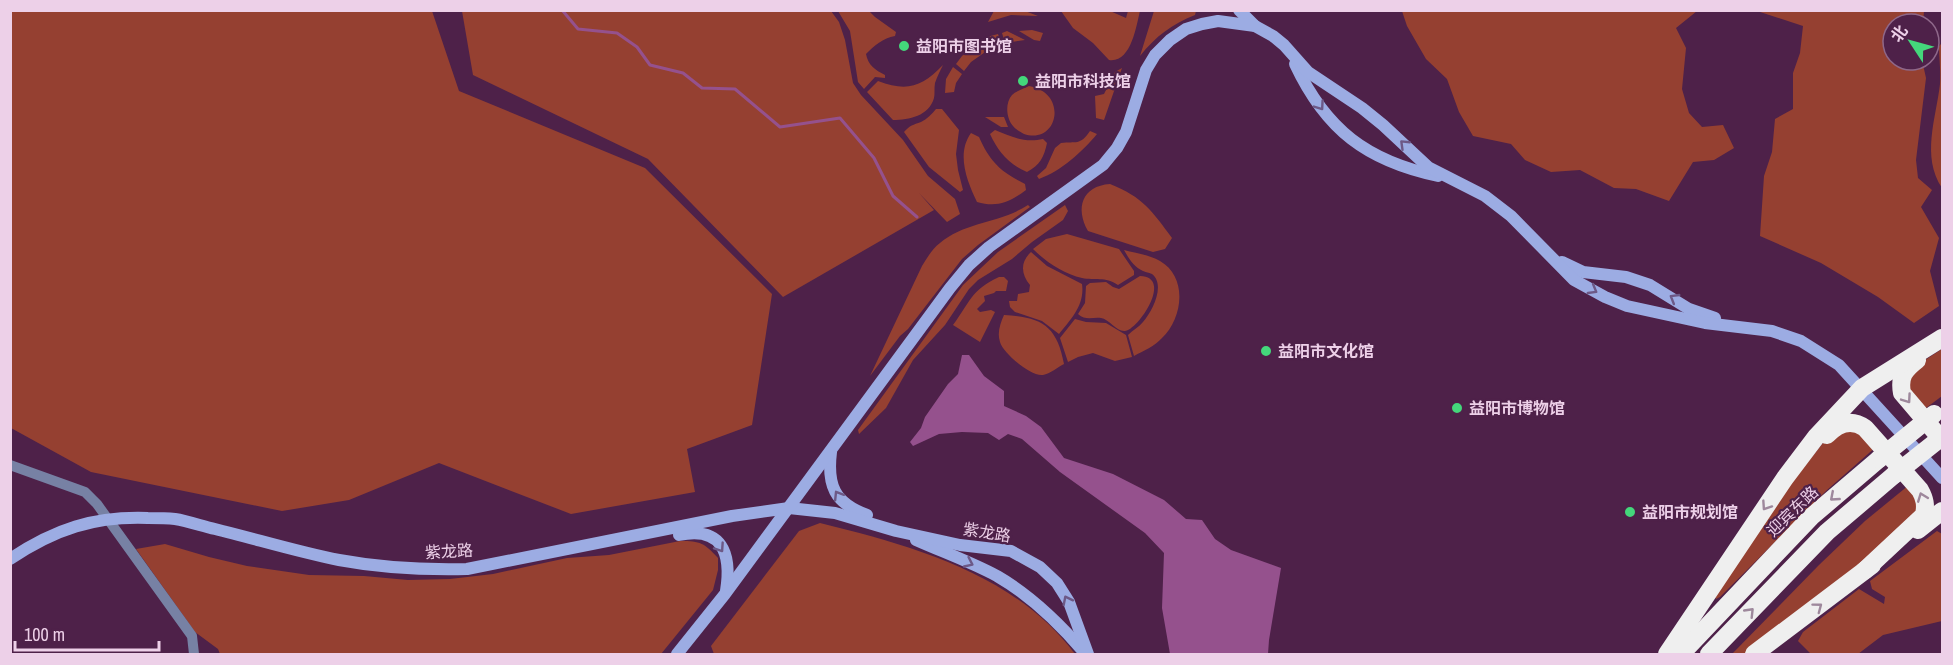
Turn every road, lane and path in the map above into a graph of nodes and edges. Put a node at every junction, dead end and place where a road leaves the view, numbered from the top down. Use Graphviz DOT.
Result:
graph roads {
  1 [pos="1202,10"];
  2 [pos="1239,10"];
  3 [pos="1197,25"];
  4 [pos="1255,26"];
  5 [pos="1292,54"];
  6 [pos="1450,179"];
  7 [pos="1548,254"];
  8 [pos="1747,328"];
  9 [pos="1942,340"];
  10 [pos="1862,388"];
  11 [pos="1938,411"];
  12 [pos="1942,439"];
  13 [pos="831,451"];
  14 [pos="10,465"];
  15 [pos="1785,478"];
  16 [pos="1942,478"];
  17 [pos="789,508"];
  18 [pos="1942,511"];
  19 [pos="107,518"];
  20 [pos="896,531"];
  21 [pos="927,537"];
  22 [pos="606,542"];
  23 [pos="10,559"];
  24 [pos="1864,571"];
  25 [pos="726,594"];
  26 [pos="194,654"];
  27 [pos="677,654"];
  28 [pos="1087,654"];
  29 [pos="1667,654"];
  30 [pos="1681,654"];
  31 [pos="1709,654"];
  32 [pos="1754,654"];
  1 -- 3 [label="street"];
  2 -- 4 [label="street"];
  3 -- 4 [label="street"];
  3 -- 13 [label="street"];
  4 -- 5 [label="street"];
  6 -- 5 [label="street, one-way"];
  5 -- 6 [label="street, one-way"];
  6 -- 7 [label="street"];
  8 -- 7 [label="street, one-way"];
  7 -- 8 [label="street, one-way"];
  8 -- 10 [label="street"];
  9 -- 10 [label="highway"];
  9 -- 12 [label="highway, one-way"];
  10 -- 15 [label="highway"];
  10 -- 16 [label="street"];
  11 -- 30 [label="highway, 迎宾东路, one-way, bridge"];
  31 -- 12 [label="highway, one-way, bridge"];
  13 -- 17 [label="street"];
  21 -- 13 [label="street, one-way"];
  14 -- 19 [label="street"];
  24 -- 15 [label="highway, one-way"];
  15 -- 29 [label="highway, one-way"];
  17 -- 20 [label="street, 紫龙路"];
  17 -- 22 [label="street, 紫龙路"];
  17 -- 25 [label="street"];
  18 -- 24 [label="highway"];
  19 -- 22 [label="street, 紫龙路"];
  19 -- 23 [label="street, 紫龙路"];
  19 -- 26 [label="street"];
  20 -- 21 [label="street, 紫龙路"];
  20 -- 28 [label="street, 紫龙路, one-way"];
  28 -- 21 [label="street, 紫龙路, one-way"];
  22 -- 25 [label="street, one-way"];
  32 -- 24 [label="highway, one-way"];
  25 -- 27 [label="street"];
}
